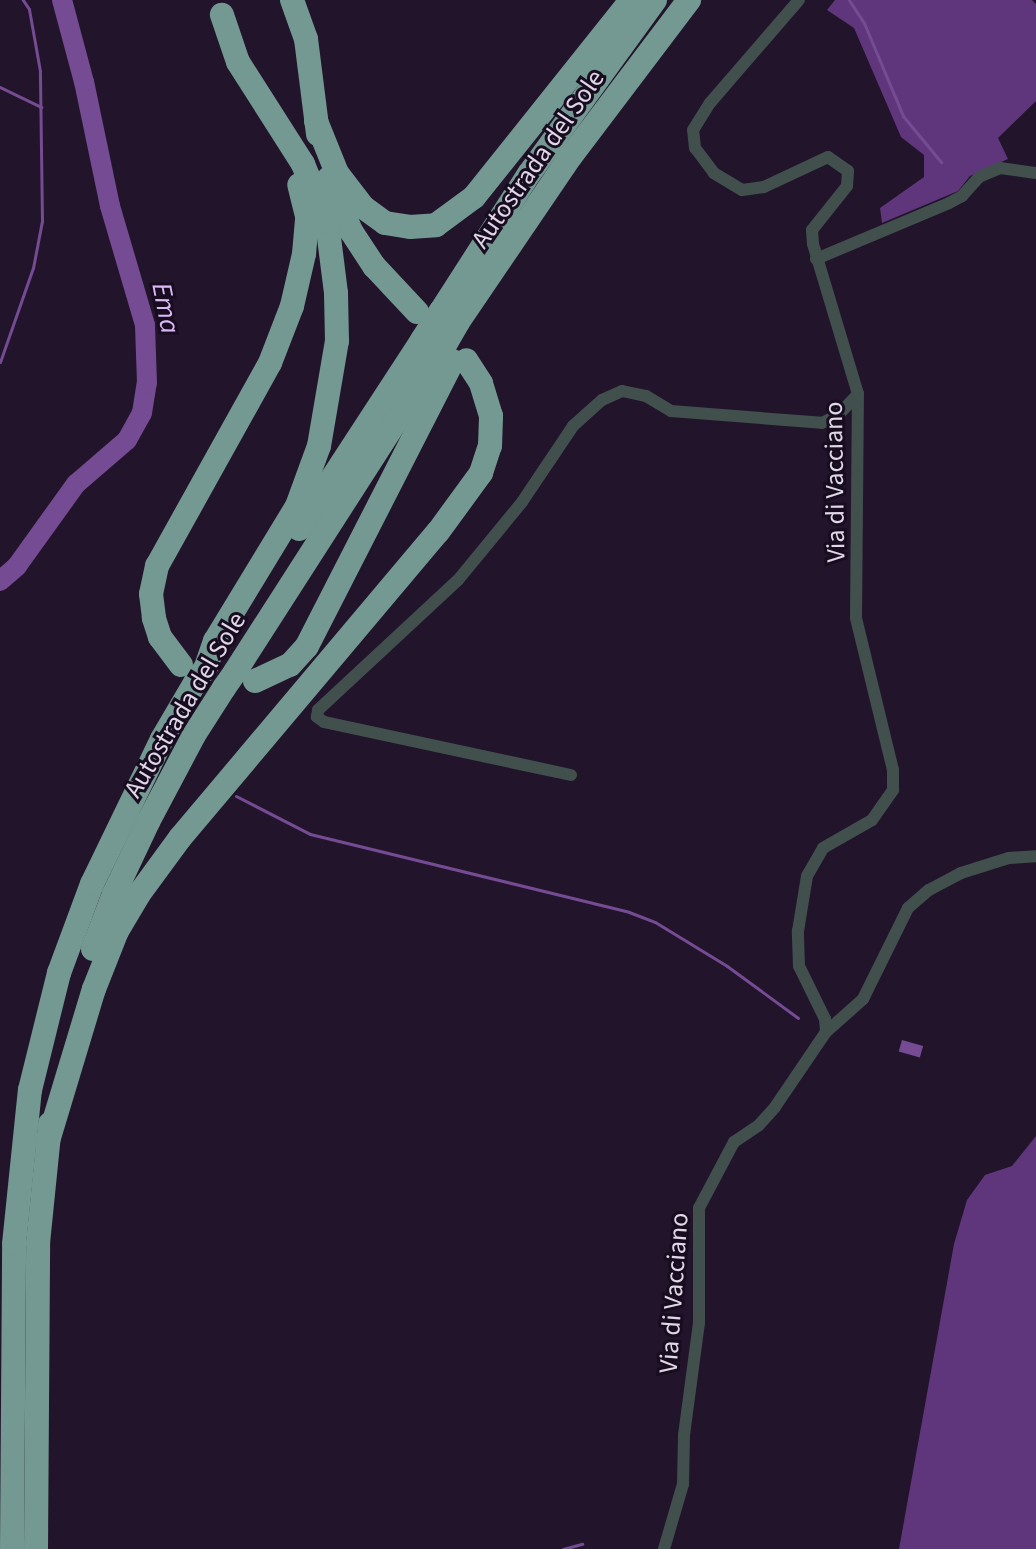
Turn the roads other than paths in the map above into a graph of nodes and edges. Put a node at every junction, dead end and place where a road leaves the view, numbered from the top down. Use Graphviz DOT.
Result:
graph roads {
  1 [pos="292,0"];
  2 [pos="631,0"];
  3 [pos="655,0"];
  4 [pos="689,0"];
  5 [pos="799,0"];
  6 [pos="222,15"];
  7 [pos="273,115"];
  8 [pos="316,121"];
  9 [pos="1036,173"];
  10 [pos="816,259"];
  11 [pos="446,337"];
  12 [pos="858,394"];
  13 [pos="194,671"];
  14 [pos="238,680"];
  15 [pos="571,775"];
  16 [pos="1036,856"];
  17 [pos="826,1032"];
  18 [pos="48,1141"];
  19 [pos="12,1549"];
  20 [pos="36,1549"];
  21 [pos="664,1549"];
  1 -- 8 [label="highway"];
  2 -- 8 [label="highway"];
  3 -- 11 [label="highway, Autostrada del Sole"];
  4 -- 11 [label="highway, Autostrada del Sole"];
  5 -- 10 [label="street, Via di Vacciano"];
  6 -- 7 [label="highway"];
  7 -- 13 [label="highway"];
  7 -- 13 [label="highway"];
  8 -- 11 [label="highway"];
  9 -- 10 [label="street"];
  10 -- 12 [label="street, Via di Vacciano"];
  11 -- 13 [label="highway, Autostrada del Sole"];
  11 -- 14 [label="highway, Autostrada del Sole"];
  11 -- 14 [label="highway"];
  11 -- 18 [label="highway"];
  12 -- 15 [label="street"];
  12 -- 17 [label="street, Via di Vacciano"];
  13 -- 19 [label="highway, Autostrada del Sole"];
  14 -- 18 [label="highway, Autostrada del Sole"];
  16 -- 17 [label="street, Via di Vacciano"];
  17 -- 21 [label="street, Via di Vacciano"];
  18 -- 20 [label="highway, Autostrada del Sole"];
}
